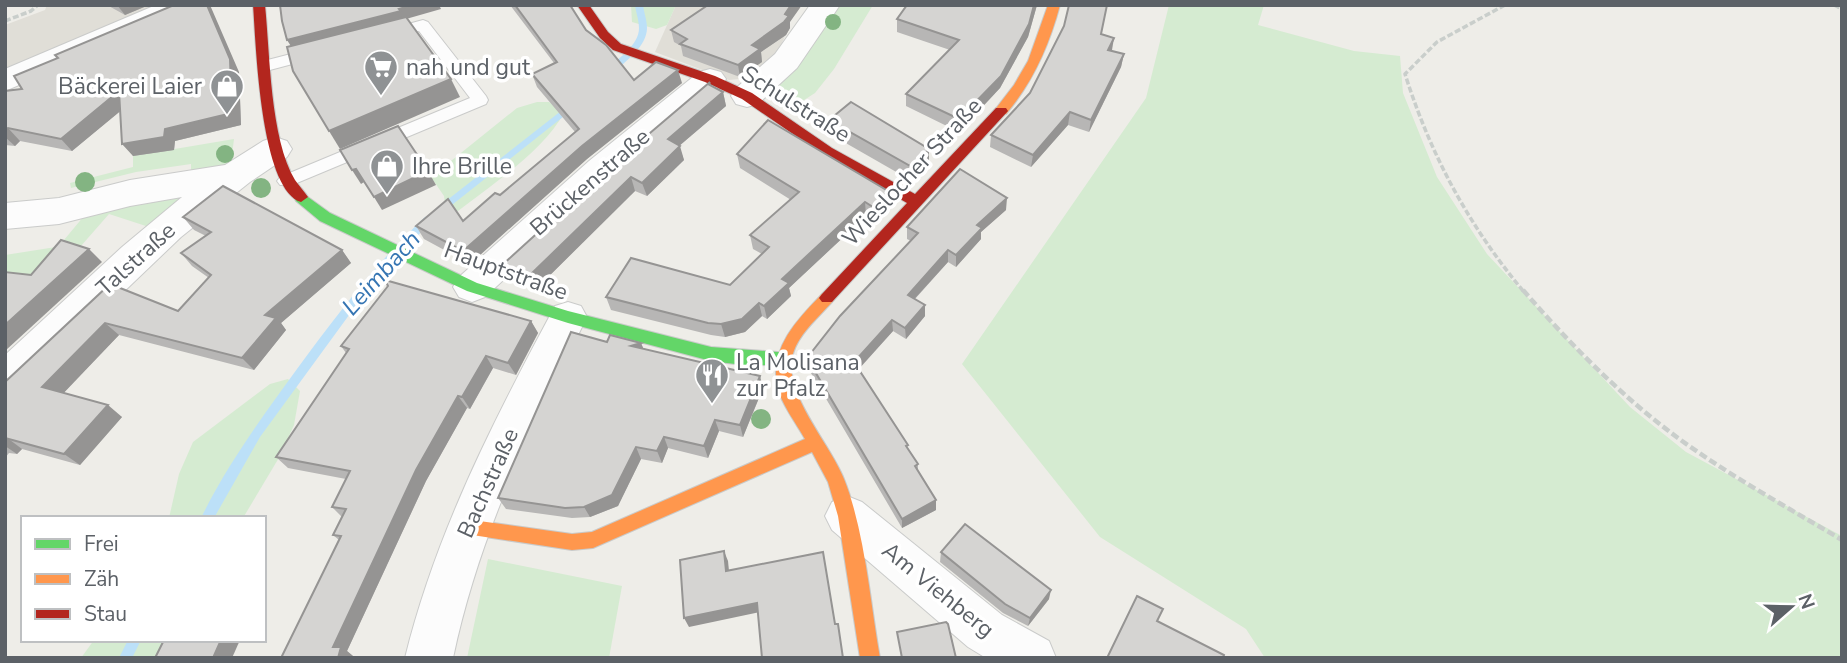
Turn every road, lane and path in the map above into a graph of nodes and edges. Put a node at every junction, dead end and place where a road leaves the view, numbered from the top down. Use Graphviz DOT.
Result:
graph roads {
  1 [pos="38,5"];
  2 [pos="182,5"];
  3 [pos="259,5"];
  4 [pos="583,5"];
  5 [pos="825,5"];
  6 [pos="1054,5"];
  7 [pos="1506,5"];
  8 [pos="1834,5"];
  9 [pos="1842,9"];
  10 [pos="5,22"];
  11 [pos="371,38"];
  12 [pos="332,49"];
  13 [pos="266,66"];
  14 [pos="710,79"];
  15 [pos="5,81"];
  16 [pos="747,96"];
  17 [pos="281,165"];
  18 [pos="230,177"];
  19 [pos="917,202"];
  20 [pos="5,216"];
  21 [pos="472,287"];
  22 [pos="568,317"];
  23 [pos="784,358"];
  24 [pos="5,380"];
  25 [pos="816,442"];
  26 [pos="848,516"];
  27 [pos="466,527"];
  28 [pos="1842,540"];
  29 [pos="429,658"];
  30 [pos="870,658"];
  31 [pos="1032,658"];
  1 -- 10 [label="path"];
  2 -- 15 [label="street"];
  3 -- 13 [label="street"];
  4 -- 14 [label="street, Schulstraße"];
  5 -- 16 [label="street"];
  6 -- 19 [label="street, Wieslocher Straße"];
  7 -- 28 [label="path"];
  8 -- 9 [label="path"];
  11 -- 17 [label="lane"];
  12 -- 13 [label="lane"];
  13 -- 17 [label="street"];
  14 -- 16 [label="street, Schulstraße"];
  14 -- 21 [label="street, Brückenstraße"];
  16 -- 19 [label="street, Schulstraße"];
  17 -- 18 [label="street, Talstraße"];
  17 -- 21 [label="street, Hauptstraße"];
  18 -- 20 [label="street"];
  18 -- 24 [label="street, Talstraße"];
  19 -- 23 [label="street, Wieslocher Straße"];
  21 -- 22 [label="street, Hauptstraße"];
  22 -- 23 [label="street, Hauptstraße"];
  22 -- 27 [label="street, Bachstraße"];
  23 -- 25 [label="street"];
  25 -- 26 [label="street"];
  25 -- 27 [label="street"];
  26 -- 30 [label="street"];
  26 -- 31 [label="street, Am Viehberg"];
  27 -- 29 [label="street, Bachstraße"];
}
